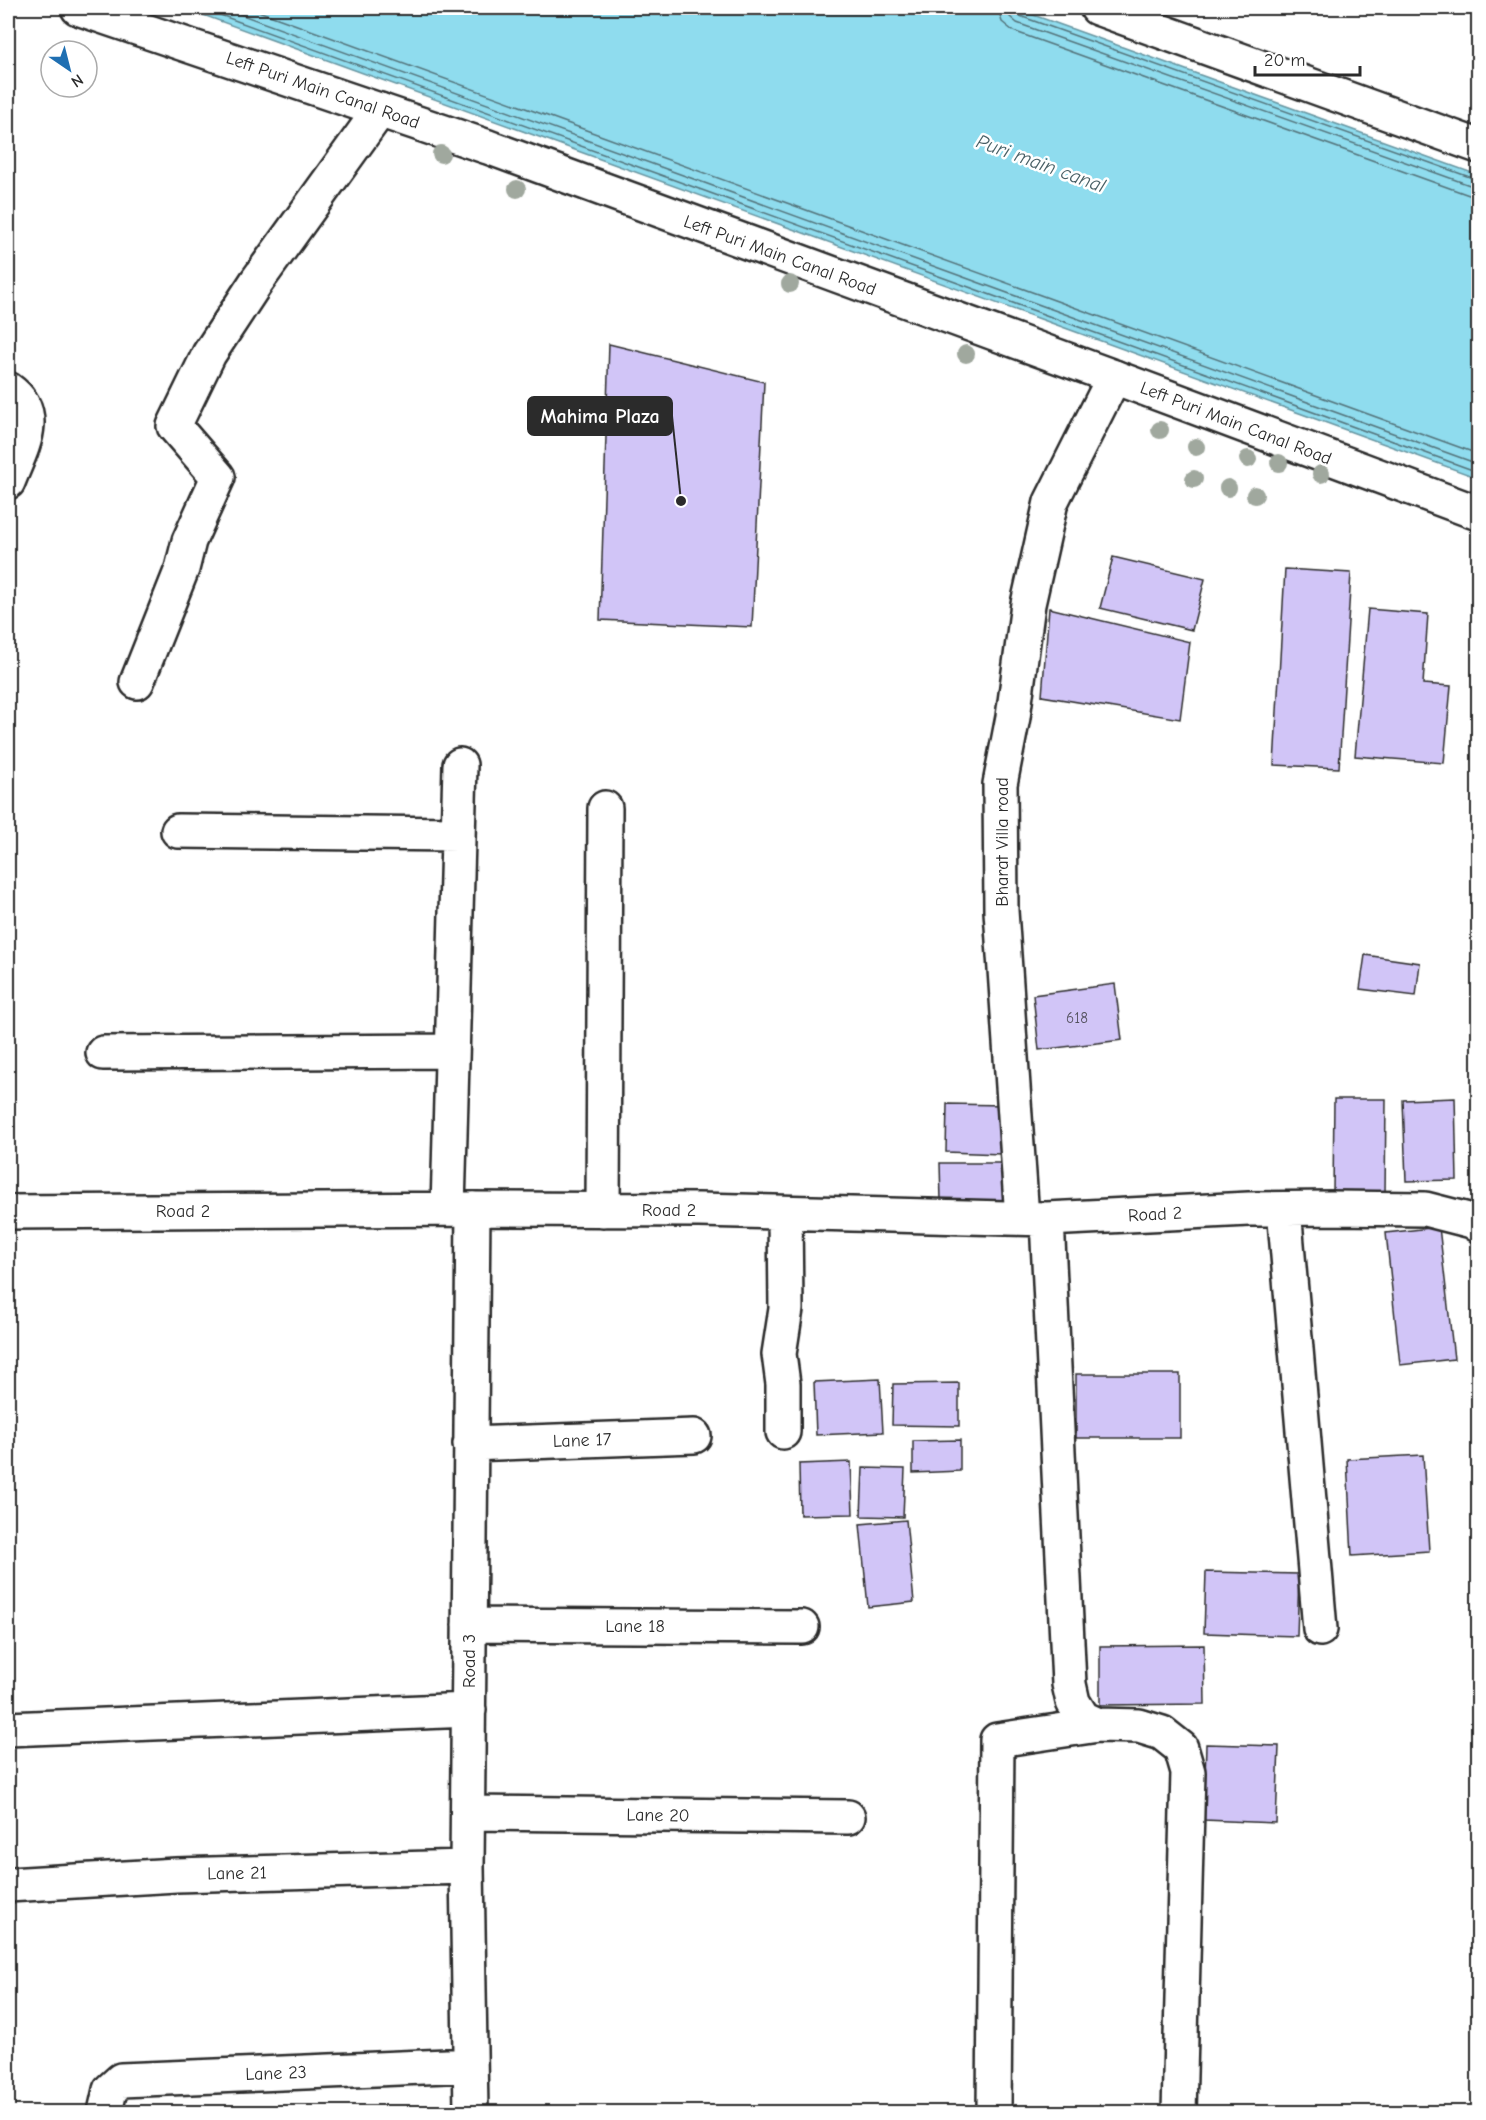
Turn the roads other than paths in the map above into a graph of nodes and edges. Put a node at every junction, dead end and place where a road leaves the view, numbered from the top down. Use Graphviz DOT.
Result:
graph roads {
  1 [pos="78,8"];
  2 [pos="1097,8"];
  3 [pos="380,110"];
  4 [pos="1479,146"];
  5 [pos="1114,377"];
  6 [pos="8,389"];
  7 [pos="8,482"];
  8 [pos="1479,513"];
  9 [pos="137,682"];
  10 [pos="460,765"];
  11 [pos="605,808"];
  12 [pos="178,831"];
  13 [pos="457,834"];
  14 [pos="452,1051"];
  15 [pos="103,1053"];
  16 [pos="460,1209"];
  17 [pos="1284,1209"];
  18 [pos="603,1210"];
  19 [pos="8,1212"];
  20 [pos="785,1213"];
  21 [pos="1034,1218"];
  22 [pos="1479,1225"];
  23 [pos="783,1432"];
  24 [pos="694,1436"];
  25 [pos="470,1444"];
  26 [pos="469,1625"];
  27 [pos="802,1627"];
  28 [pos="1320,1629"];
  29 [pos="469,1710"];
  30 [pos="1098,1725"];
  31 [pos="8,1729"];
  32 [pos="468,1813"];
  33 [pos="848,1817"];
  34 [pos="467,1867"];
  35 [pos="8,1885"];
  36 [pos="470,2065"];
  37 [pos="105,2112"];
  38 [pos="471,2112"];
  39 [pos="994,2112"];
  40 [pos="1179,2112"];
  1 -- 3 [label="street, Left Puri Main Canal Road"];
  2 -- 4 [label="street"];
  3 -- 5 [label="street, Left Puri Main Canal Road"];
  3 -- 9 [label="street"];
  5 -- 8 [label="street, Left Puri Main Canal Road"];
  5 -- 21 [label="street, Bharat Villa road"];
  6 -- 7 [label="street"];
  10 -- 13 [label="street, Road 3"];
  11 -- 18 [label="street"];
  12 -- 13 [label="street"];
  13 -- 14 [label="street, Road 3"];
  14 -- 15 [label="street"];
  14 -- 16 [label="street, Road 3"];
  16 -- 18 [label="street, Road 2"];
  16 -- 19 [label="street, Road 2"];
  16 -- 25 [label="street, Road 3"];
  17 -- 21 [label="street, Road 2"];
  17 -- 22 [label="street, Road 2"];
  17 -- 28 [label="street"];
  18 -- 20 [label="street, Road 2"];
  20 -- 21 [label="street, Road 2"];
  20 -- 23 [label="street"];
  21 -- 30 [label="street, Bharat Villa road"];
  24 -- 25 [label="street, Lane 17"];
  25 -- 26 [label="street, Road 3"];
  26 -- 27 [label="street, Lane 18"];
  26 -- 29 [label="street, Road 3"];
  29 -- 31 [label="street"];
  29 -- 32 [label="street, Road 3"];
  30 -- 39 [label="street"];
  30 -- 40 [label="street"];
  32 -- 33 [label="street, Lane 20"];
  32 -- 34 [label="street, Road 3"];
  34 -- 35 [label="street, Lane 21"];
  34 -- 36 [label="street, Road 3"];
  36 -- 37 [label="street, Lane 23"];
  36 -- 38 [label="street, Road 3"];
}
